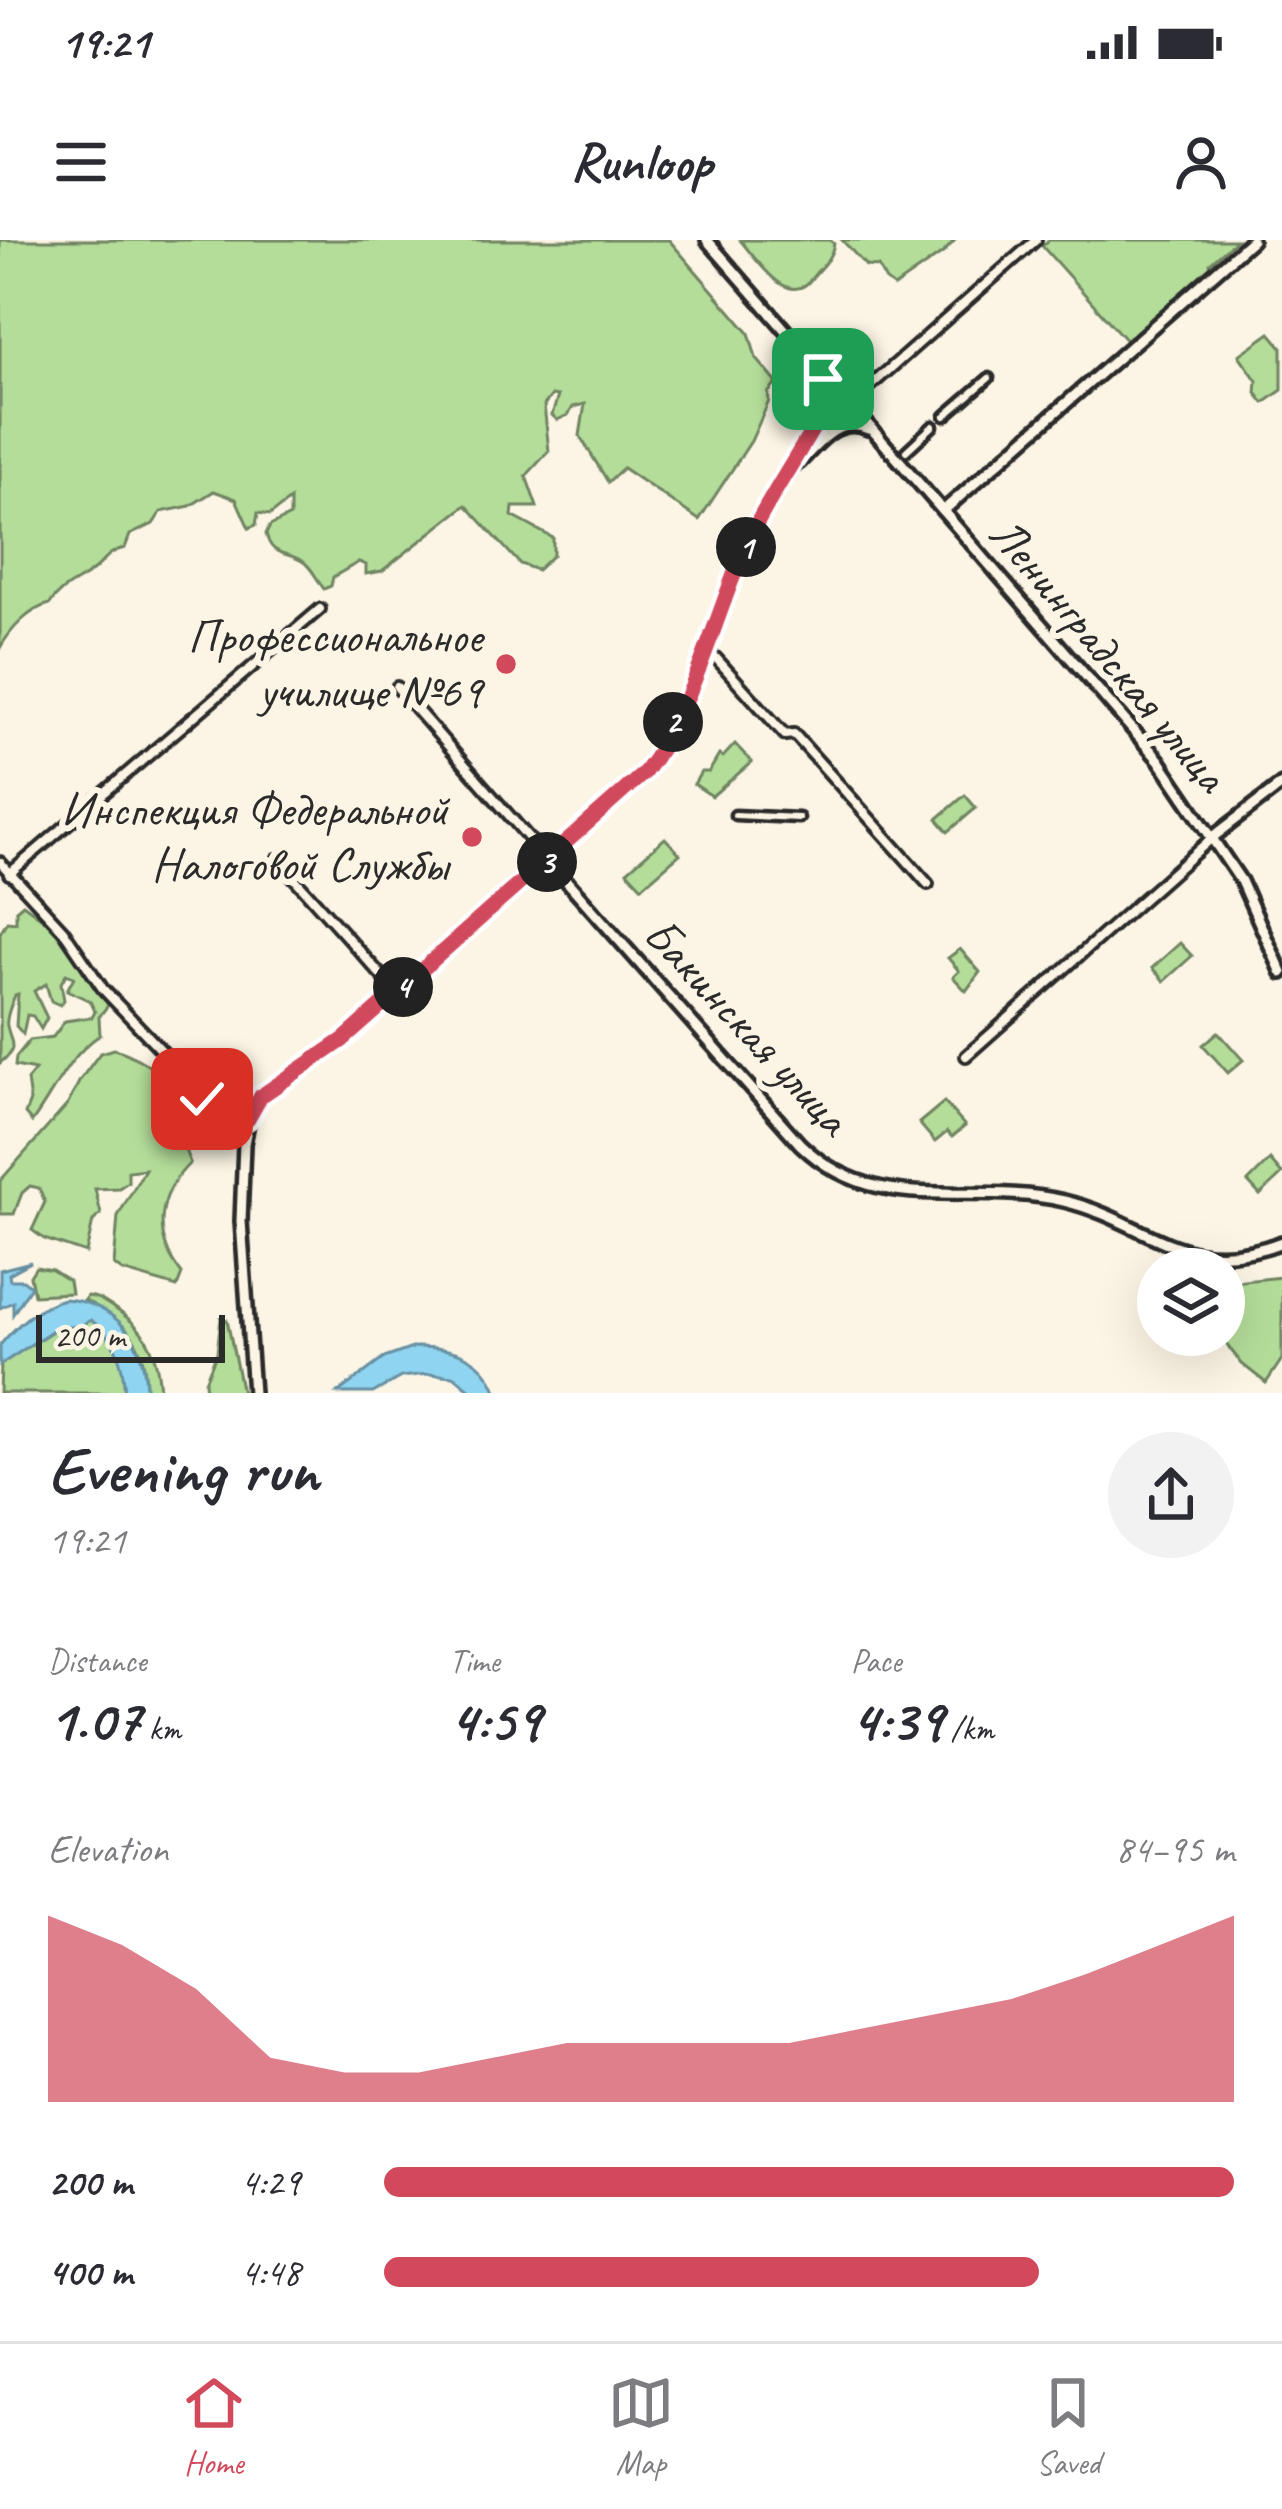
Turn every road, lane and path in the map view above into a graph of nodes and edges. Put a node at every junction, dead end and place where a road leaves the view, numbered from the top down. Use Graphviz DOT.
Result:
graph roads {
  1 [pos="707,240"];
  2 [pos="1036,240"];
  3 [pos="1252,240"];
  4 [pos="810,362"];
  5 [pos="989,378"];
  6 [pos="848,403"];
  7 [pos="825,407"];
  8 [pos="945,416"];
  9 [pos="841,425"];
  10 [pos="934,426"];
  11 [pos="874,432"];
  12 [pos="906,451"];
  13 [pos="800,458"];
  14 [pos="943,511"];
  15 [pos="320,609"];
  16 [pos="705,652"];
  17 [pos="398,687"];
  18 [pos="1282,784"];
  19 [pos="735,814"];
  20 [pos="799,818"];
  21 [pos="1213,837"];
  22 [pos="277,859"];
  23 [pos="548,860"];
  24 [pos="0,862"];
  25 [pos="9,874"];
  26 [pos="928,884"];
  27 [pos="1282,974"];
  28 [pos="397,993"];
  29 [pos="966,1056"];
  30 [pos="248,1119"];
  31 [pos="1282,1242"];
  32 [pos="254,1393"];
  1 -- 4 [label="street, Ленинградская улица"];
  2 -- 6 [label="street"];
  3 -- 14 [label="street"];
  4 -- 6 [label="street, Ленинградская улица"];
  4 -- 7 [label="street"];
  5 -- 8 [label="street"];
  6 -- 7 [label="street"];
  6 -- 9 [label="street"];
  6 -- 11 [label="street, Ленинградская улица"];
  7 -- 9 [label="street"];
  7 -- 13 [label="street"];
  9 -- 11 [label="street"];
  9 -- 13 [label="street"];
  10 -- 12 [label="street"];
  11 -- 14 [label="street, Ленинградская улица"];
  13 -- 16 [label="street"];
  14 -- 21 [label="street, Ленинградская улица"];
  15 -- 25 [label="street"];
  16 -- 23 [label="street"];
  16 -- 26 [label="street"];
  17 -- 23 [label="street, Бакинская улица"];
  18 -- 21 [label="street"];
  19 -- 20 [label="street"];
  21 -- 27 [label="street, Ленинградская улица"];
  21 -- 29 [label="street"];
  22 -- 28 [label="street"];
  23 -- 28 [label="street"];
  23 -- 31 [label="street, Бакинская улица"];
  24 -- 25 [label="street"];
  25 -- 30 [label="street"];
  28 -- 30 [label="street"];
  30 -- 32 [label="street"];
}
